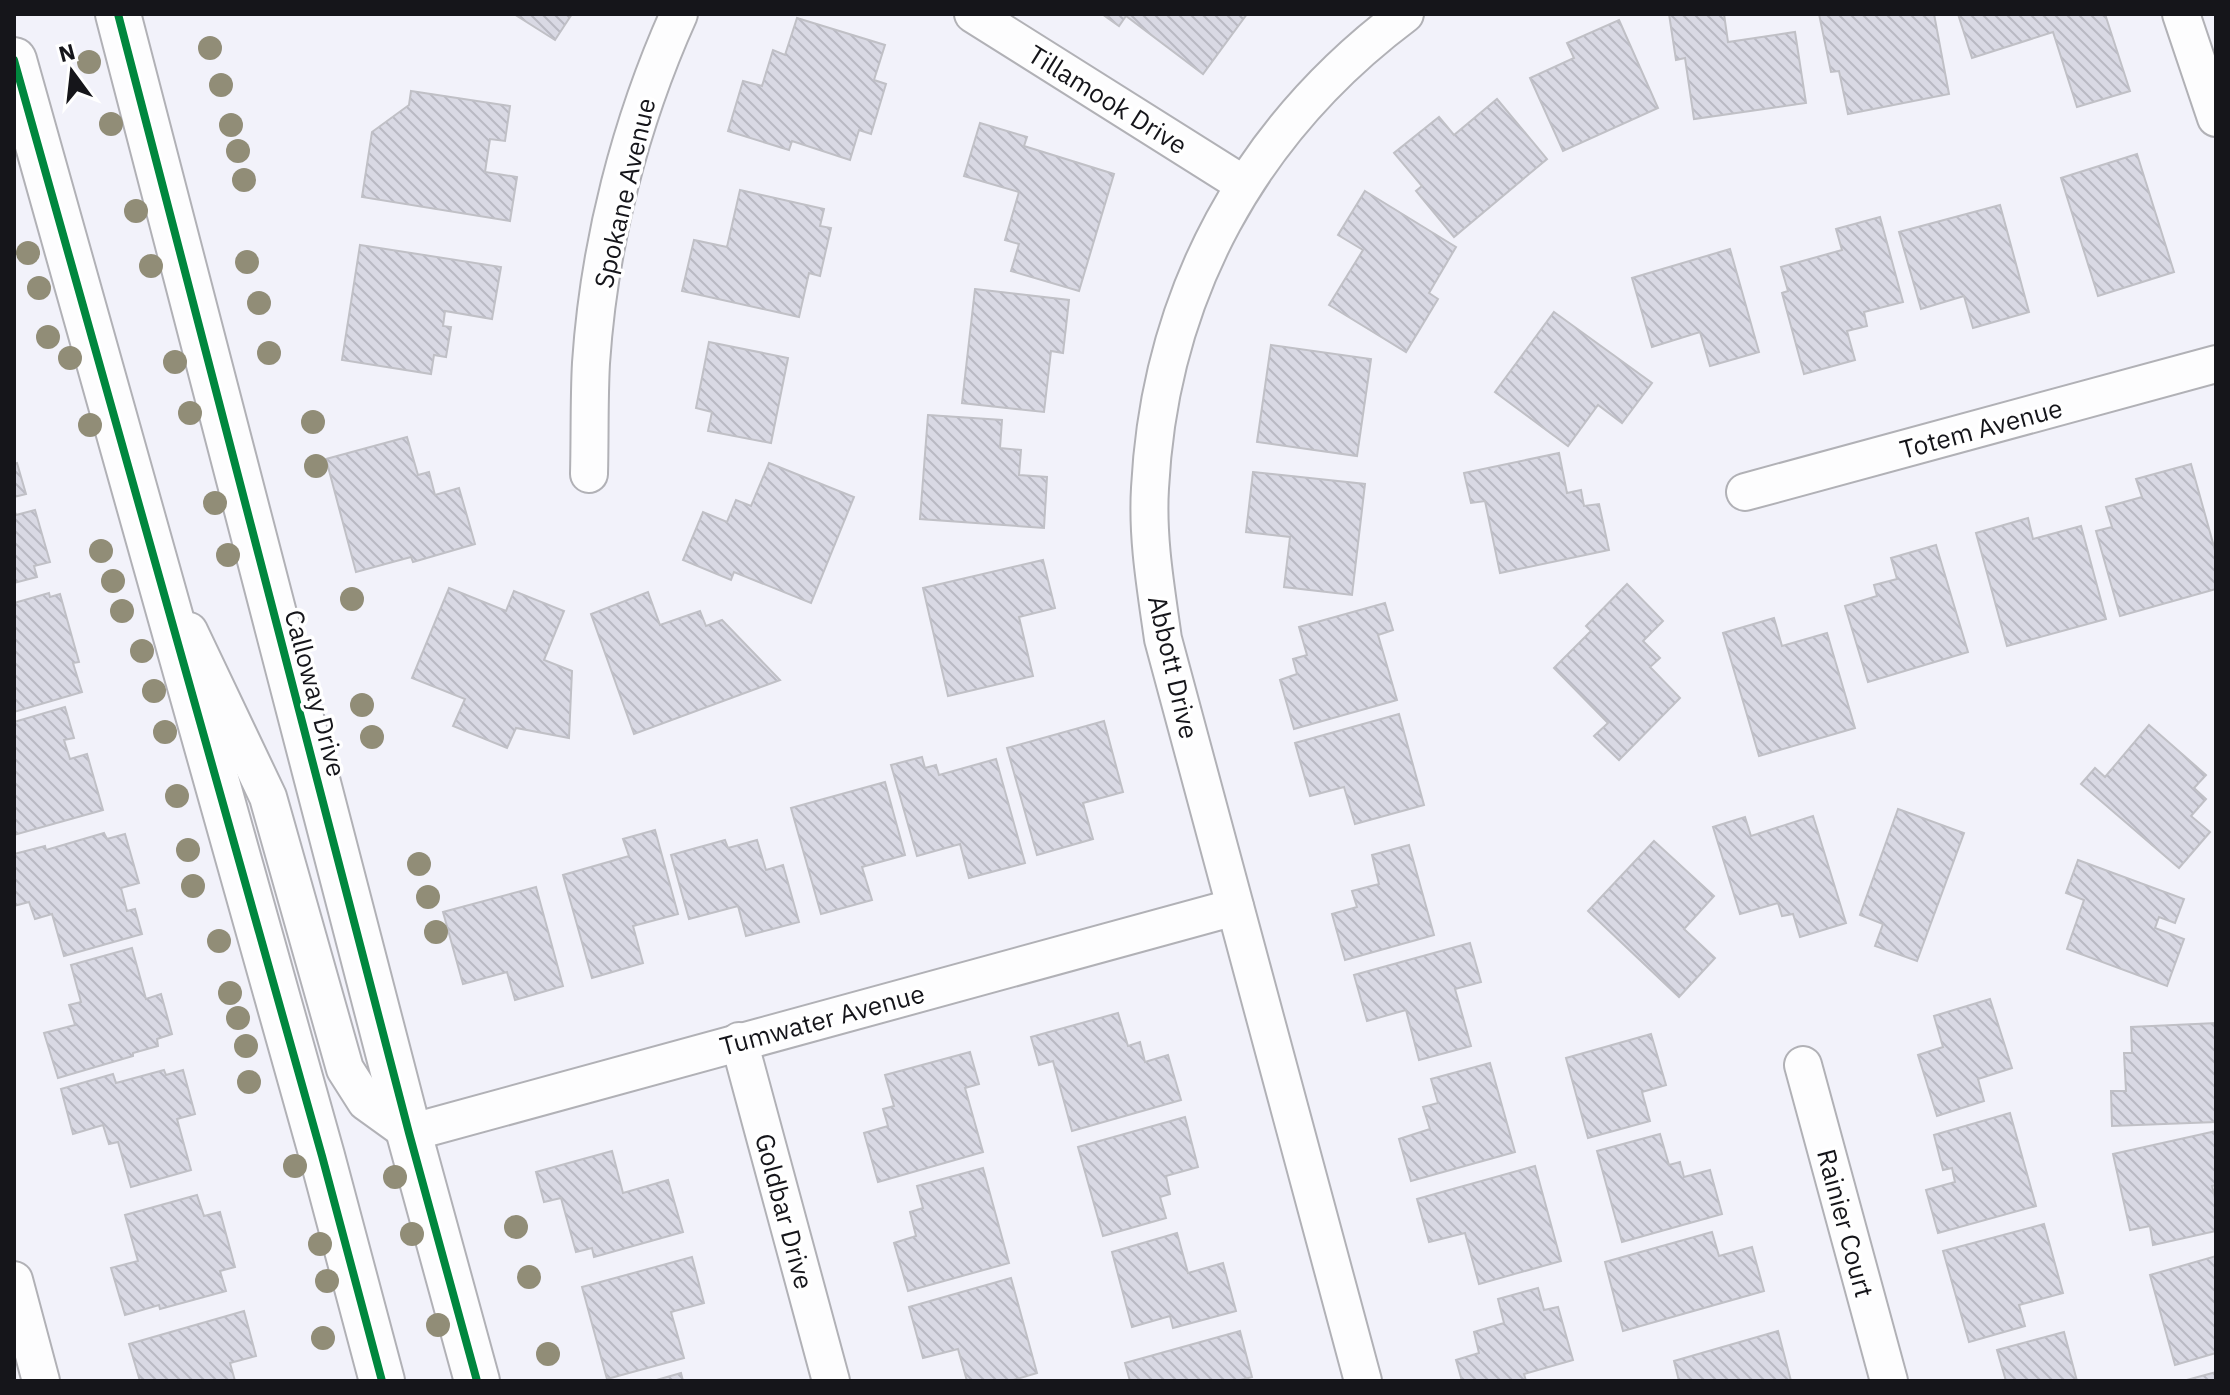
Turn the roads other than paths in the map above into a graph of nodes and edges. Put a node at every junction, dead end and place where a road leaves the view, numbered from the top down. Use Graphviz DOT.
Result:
graph roads {
  1 [pos="118,14"];
  2 [pos="679,14"];
  3 [pos="973,14"];
  4 [pos="1405,14"];
  5 [pos="2181,14"];
  6 [pos="14,60"];
  7 [pos="2216,118"];
  8 [pos="1243,184"];
  9 [pos="2216,364"];
  10 [pos="589,474"];
  11 [pos="1745,492"];
  12 [pos="154,558"];
  13 [pos="1235,907"];
  14 [pos="739,1041"];
  15 [pos="1803,1065"];
  16 [pos="409,1133"];
  17 [pos="14,1280"];
  18 [pos="41,1381"];
  19 [pos="382,1381"];
  20 [pos="477,1381"];
  21 [pos="831,1381"];
  22 [pos="1363,1381"];
  23 [pos="1889,1381"];
  1 -- 16 [label="main road, Calloway Drive"];
  2 -- 10 [label="street, Spokane Avenue"];
  3 -- 8 [label="street, Tillamook Drive"];
  4 -- 8 [label="street, Abbott Drive"];
  5 -- 7 [label="street"];
  6 -- 12 [label="main road"];
  8 -- 13 [label="street, Abbott Drive"];
  9 -- 11 [label="street, Totem Avenue"];
  12 -- 16 [label="street"];
  12 -- 19 [label="main road"];
  13 -- 14 [label="street, Tumwater Avenue"];
  13 -- 22 [label="street, Abbott Drive"];
  14 -- 16 [label="street, Tumwater Avenue"];
  14 -- 21 [label="street, Goldbar Drive"];
  15 -- 23 [label="street, Rainier Court"];
  16 -- 20 [label="main road, Calloway Drive"];
  17 -- 18 [label="street"];
}
